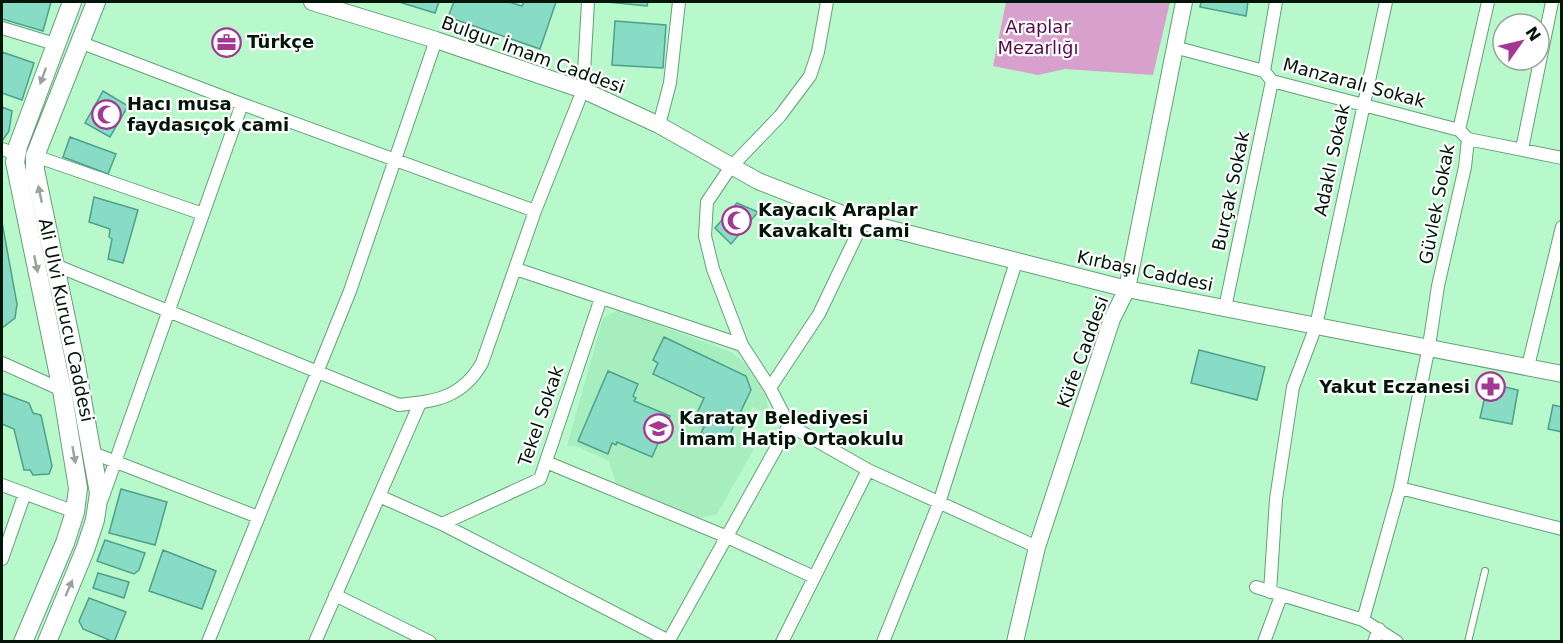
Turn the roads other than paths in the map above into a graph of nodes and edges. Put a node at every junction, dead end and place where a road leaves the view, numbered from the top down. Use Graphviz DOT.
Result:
graph roads {
  1 [pos="72,2"];
  2 [pos="96,2"];
  3 [pos="316,2"];
  4 [pos="588,2"];
  5 [pos="679,2"];
  6 [pos="827,2"];
  7 [pos="1184,2"];
  8 [pos="1276,2"];
  9 [pos="1386,2"];
  10 [pos="1488,2"];
  11 [pos="1552,2"];
  12 [pos="2,28"];
  13 [pos="436,40"];
  14 [pos="82,43"];
  15 [pos="55,44"];
  16 [pos="1174,47"];
  17 [pos="1268,76"];
  18 [pos="583,90"];
  19 [pos="1362,102"];
  20 [pos="242,104"];
  21 [pos="658,125"];
  22 [pos="1464,134"];
  23 [pos="1522,149"];
  24 [pos="9,152"];
  25 [pos="35,156"];
  26 [pos="1562,158"];
  27 [pos="394,159"];
  28 [pos="730,168"];
  29 [pos="535,211"];
  30 [pos="203,214"];
  31 [pos="863,222"];
  32 [pos="1562,227"];
  33 [pos="1016,262"];
  34 [pos="55,265"];
  35 [pos="516,269"];
  36 [pos="1127,288"];
  37 [pos="601,297"];
  38 [pos="1224,309"];
  39 [pos="169,311"];
  40 [pos="1316,326"];
  41 [pos="742,345"];
  42 [pos="1429,346"];
  43 [pos="2,363"];
  44 [pos="1527,366"];
  45 [pos="317,371"];
  46 [pos="1562,374"];
  47 [pos="770,388"];
  48 [pos="63,390"];
  49 [pos="420,402"];
  50 [pos="789,425"];
  51 [pos="93,453"];
  52 [pos="116,461"];
  53 [pos="546,462"];
  54 [pos="868,470"];
  55 [pos="2,485"];
  56 [pos="1400,488"];
  57 [pos="25,493"];
  58 [pos="379,496"];
  59 [pos="939,503"];
  60 [pos="75,512"];
  61 [pos="258,517"];
  62 [pos="95,520"];
  63 [pos="442,524"];
  64 [pos="1562,528"];
  65 [pos="725,536"];
  66 [pos="1037,547"];
  67 [pos="2,559"];
  68 [pos="1485,572"];
  69 [pos="814,577"];
  70 [pos="1256,587"];
  71 [pos="335,594"];
  72 [pos="1275,594"];
  73 [pos="1363,620"];
  74 [pos="1379,629"];
  75 [pos="669,641"];
  76 [pos="23,642"];
  77 [pos="47,642"];
  78 [pos="208,642"];
  79 [pos="315,642"];
  80 [pos="430,642"];
  81 [pos="782,642"];
  82 [pos="883,642"];
  83 [pos="1015,642"];
  84 [pos="1264,642"];
  85 [pos="1374,642"];
  86 [pos="1397,642"];
  87 [pos="1468,642"];
  1 -- 15 [label="main road, Ali Ulvi Kurucu Caddesi"];
  2 -- 14 [label="main road, Ali Ulvi Kurucu Caddesi"];
  3 -- 13 [label="street, Bulgur İmam Caddesi"];
  4 -- 18 [label="street"];
  5 -- 21 [label="street"];
  6 -- 28 [label="street"];
  7 -- 16 [label="street, Küfe Caddesi"];
  8 -- 17 [label="street, Burçak Sokak"];
  9 -- 19 [label="street, Adaklı Sokak"];
  10 -- 22 [label="street, Güvlek Sokak"];
  11 -- 23 [label="street"];
  12 -- 15 [label="street"];
  13 -- 18 [label="street, Bulgur İmam Caddesi"];
  13 -- 27 [label="street"];
  14 -- 20 [label="street"];
  14 -- 25 [label="main road, Ali Ulvi Kurucu Caddesi"];
  15 -- 24 [label="main road, Ali Ulvi Kurucu Caddesi, one-way"];
  16 -- 17 [label="street, Manzaralı Sokak"];
  16 -- 36 [label="street, Küfe Caddesi"];
  17 -- 19 [label="street, Manzaralı Sokak"];
  17 -- 38 [label="street, Burçak Sokak"];
  18 -- 21 [label="street, Bulgur İmam Caddesi"];
  18 -- 29 [label="street"];
  19 -- 22 [label="street, Manzaralı Sokak"];
  19 -- 40 [label="street, Adaklı Sokak"];
  20 -- 27 [label="street"];
  20 -- 30 [label="street"];
  21 -- 28 [label="street, Bulgur İmam Caddesi"];
  22 -- 23 [label="street, Manzaralı Sokak"];
  22 -- 42 [label="street, Güvlek Sokak"];
  23 -- 26 [label="street, Manzaralı Sokak"];
  24 -- 48 [label="main road, Ali Ulvi Kurucu Caddesi, one-way"];
  25 -- 30 [label="street"];
  34 -- 25 [label="main road, Ali Ulvi Kurucu Caddesi, one-way"];
  27 -- 29 [label="street"];
  27 -- 45 [label="street"];
  28 -- 31 [label="street, Kırbaşı Caddesi"];
  28 -- 41 [label="street"];
  29 -- 35 [label="street"];
  30 -- 39 [label="street"];
  31 -- 33 [label="street, Kırbaşı Caddesi"];
  31 -- 47 [label="street"];
  32 -- 44 [label="street"];
  33 -- 36 [label="street, Kırbaşı Caddesi"];
  33 -- 59 [label="street"];
  34 -- 39 [label="street"];
  34 -- 51 [label="main road, Ali Ulvi Kurucu Caddesi"];
  35 -- 37 [label="street"];
  35 -- 49 [label="street"];
  36 -- 38 [label="street, Kırbaşı Caddesi"];
  36 -- 66 [label="street, Küfe Caddesi"];
  37 -- 41 [label="street"];
  37 -- 53 [label="street, Tekel Sokak"];
  38 -- 40 [label="street, Kırbaşı Caddesi"];
  39 -- 45 [label="street"];
  39 -- 52 [label="street"];
  40 -- 42 [label="street, Kırbaşı Caddesi"];
  40 -- 72 [label="street, Adaklı Sokak"];
  41 -- 47 [label="street"];
  42 -- 44 [label="street, Kırbaşı Caddesi"];
  42 -- 56 [label="street, Güvlek Sokak"];
  43 -- 48 [label="street"];
  44 -- 46 [label="street, Kırbaşı Caddesi"];
  45 -- 49 [label="street"];
  45 -- 61 [label="street"];
  47 -- 50 [label="street"];
  48 -- 60 [label="main road, Ali Ulvi Kurucu Caddesi, one-way"];
  49 -- 58 [label="street"];
  50 -- 54 [label="street"];
  50 -- 65 [label="street"];
  51 -- 52 [label="street"];
  51 -- 62 [label="main road, Ali Ulvi Kurucu Caddesi"];
  52 -- 61 [label="street"];
  52 -- 62 [label="street"];
  53 -- 63 [label="street, Tekel Sokak"];
  53 -- 65 [label="street"];
  54 -- 59 [label="street"];
  54 -- 69 [label="street"];
  55 -- 57 [label="street"];
  56 -- 64 [label="street"];
  56 -- 73 [label="street, Güvlek Sokak"];
  57 -- 60 [label="street"];
  57 -- 67 [label="street"];
  58 -- 63 [label="street"];
  58 -- 71 [label="street"];
  59 -- 66 [label="street"];
  59 -- 82 [label="street"];
  60 -- 76 [label="main road, Ali Ulvi Kurucu Caddesi"];
  61 -- 78 [label="street"];
  77 -- 62 [label="main road, Ali Ulvi Kurucu Caddesi, one-way"];
  63 -- 75 [label="street"];
  65 -- 69 [label="street"];
  65 -- 75 [label="street"];
  66 -- 83 [label="street, Küfe Caddesi"];
  68 -- 87 [label="lane"];
  69 -- 81 [label="street"];
  70 -- 72 [label="street"];
  71 -- 79 [label="street"];
  71 -- 80 [label="street"];
  72 -- 73 [label="street"];
  72 -- 84 [label="street, Adaklı Sokak"];
  73 -- 74 [label="street"];
  74 -- 85 [label="street"];
  74 -- 86 [label="street"];
}
